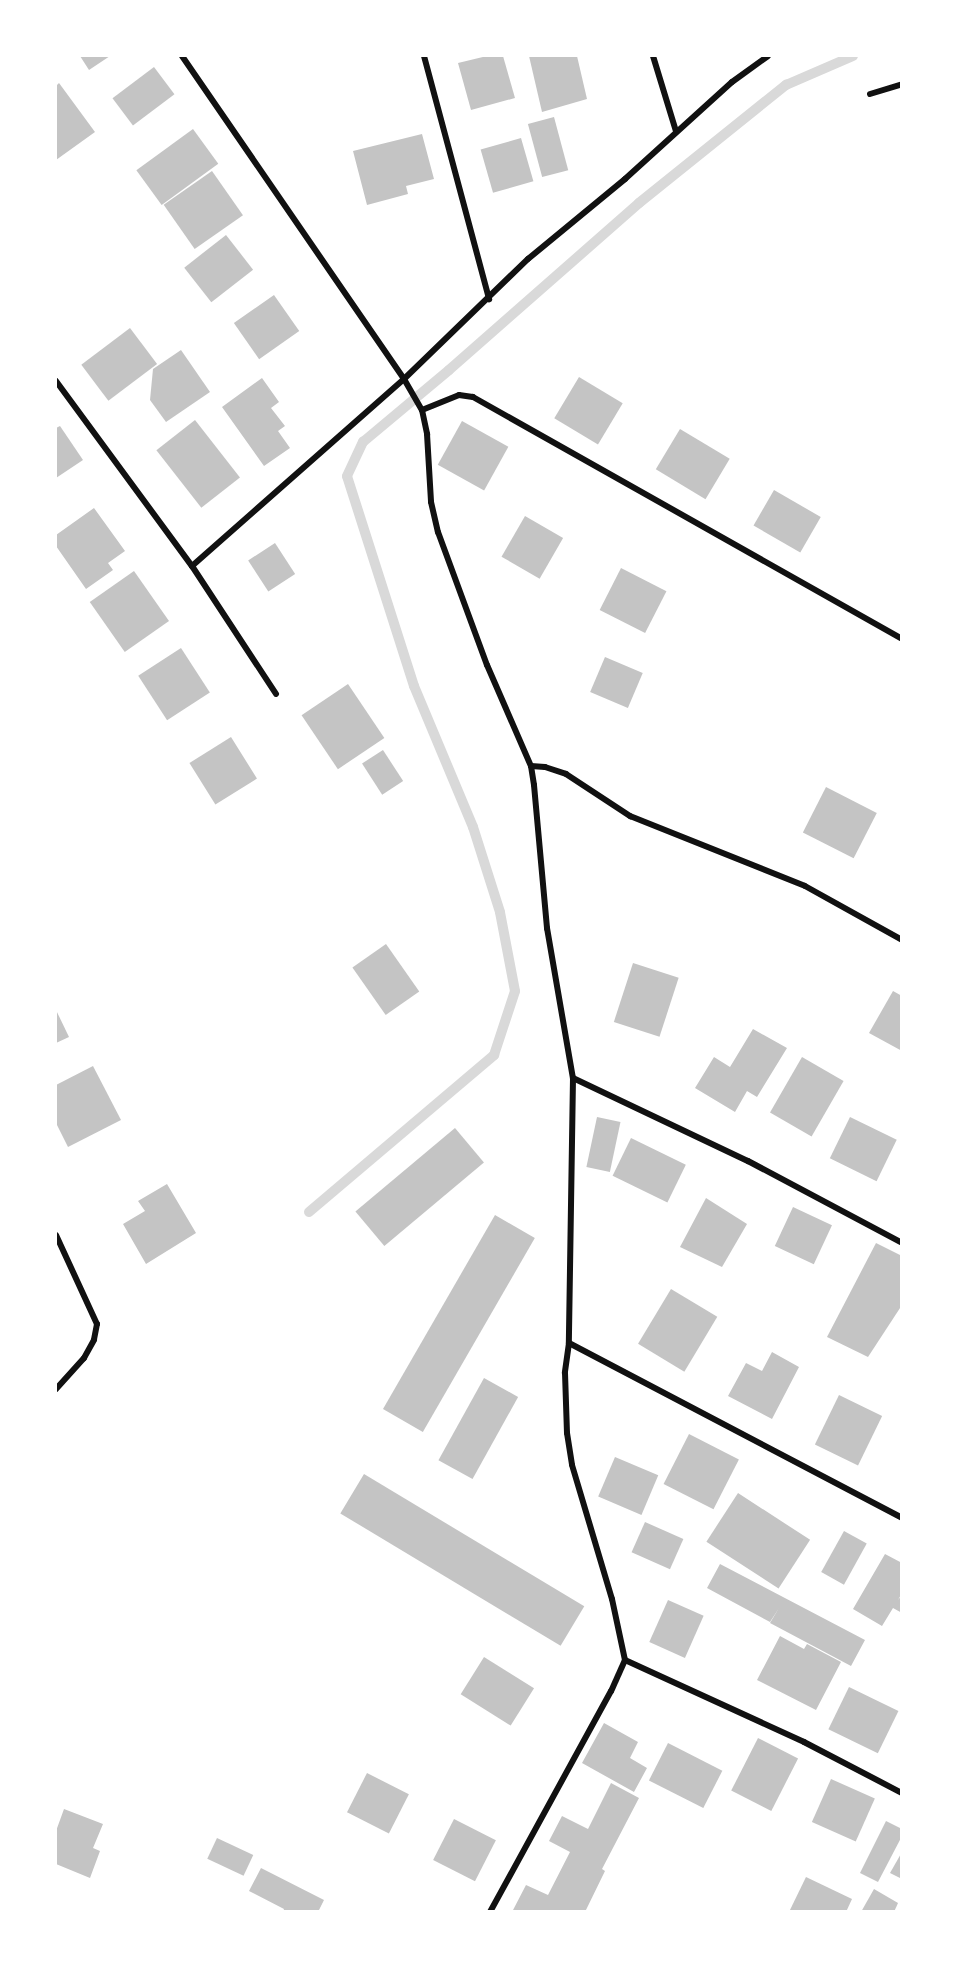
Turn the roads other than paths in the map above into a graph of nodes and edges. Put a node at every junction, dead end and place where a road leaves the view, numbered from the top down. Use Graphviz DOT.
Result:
graph roads {
  1 [pos="182,56"];
  2 [pos="424,56"];
  3 [pos="653,56"];
  4 [pos="768,56"];
  5 [pos="902,84"];
  6 [pos="870,94"];
  7 [pos="676,131"];
  8 [pos="489,299"];
  9 [pos="404,379"];
  10 [pos="56,381"];
  11 [pos="422,410"];
  12 [pos="192,566"];
  13 [pos="902,639"];
  14 [pos="276,694"];
  15 [pos="531,766"];
  16 [pos="902,940"];
  17 [pos="573,1078"];
  18 [pos="56,1235"];
  19 [pos="902,1244"];
  20 [pos="569,1342"];
  21 [pos="56,1389"];
  22 [pos="902,1518"];
  23 [pos="625,1660"];
  24 [pos="902,1793"];
  25 [pos="490,1911"];
  1 -- 9 [label="street"];
  2 -- 8 [label="street"];
  3 -- 7 [label="street"];
  4 -- 7 [label="street"];
  5 -- 6 [label="street"];
  7 -- 8 [label="street"];
  8 -- 9 [label="street"];
  9 -- 11 [label="street"];
  9 -- 12 [label="street"];
  10 -- 12 [label="street"];
  11 -- 13 [label="street"];
  11 -- 15 [label="street"];
  12 -- 14 [label="street"];
  15 -- 16 [label="street"];
  15 -- 17 [label="street"];
  17 -- 19 [label="street"];
  17 -- 20 [label="street"];
  18 -- 21 [label="street"];
  20 -- 22 [label="street"];
  20 -- 23 [label="street"];
  23 -- 24 [label="street"];
  23 -- 25 [label="street"];
}
